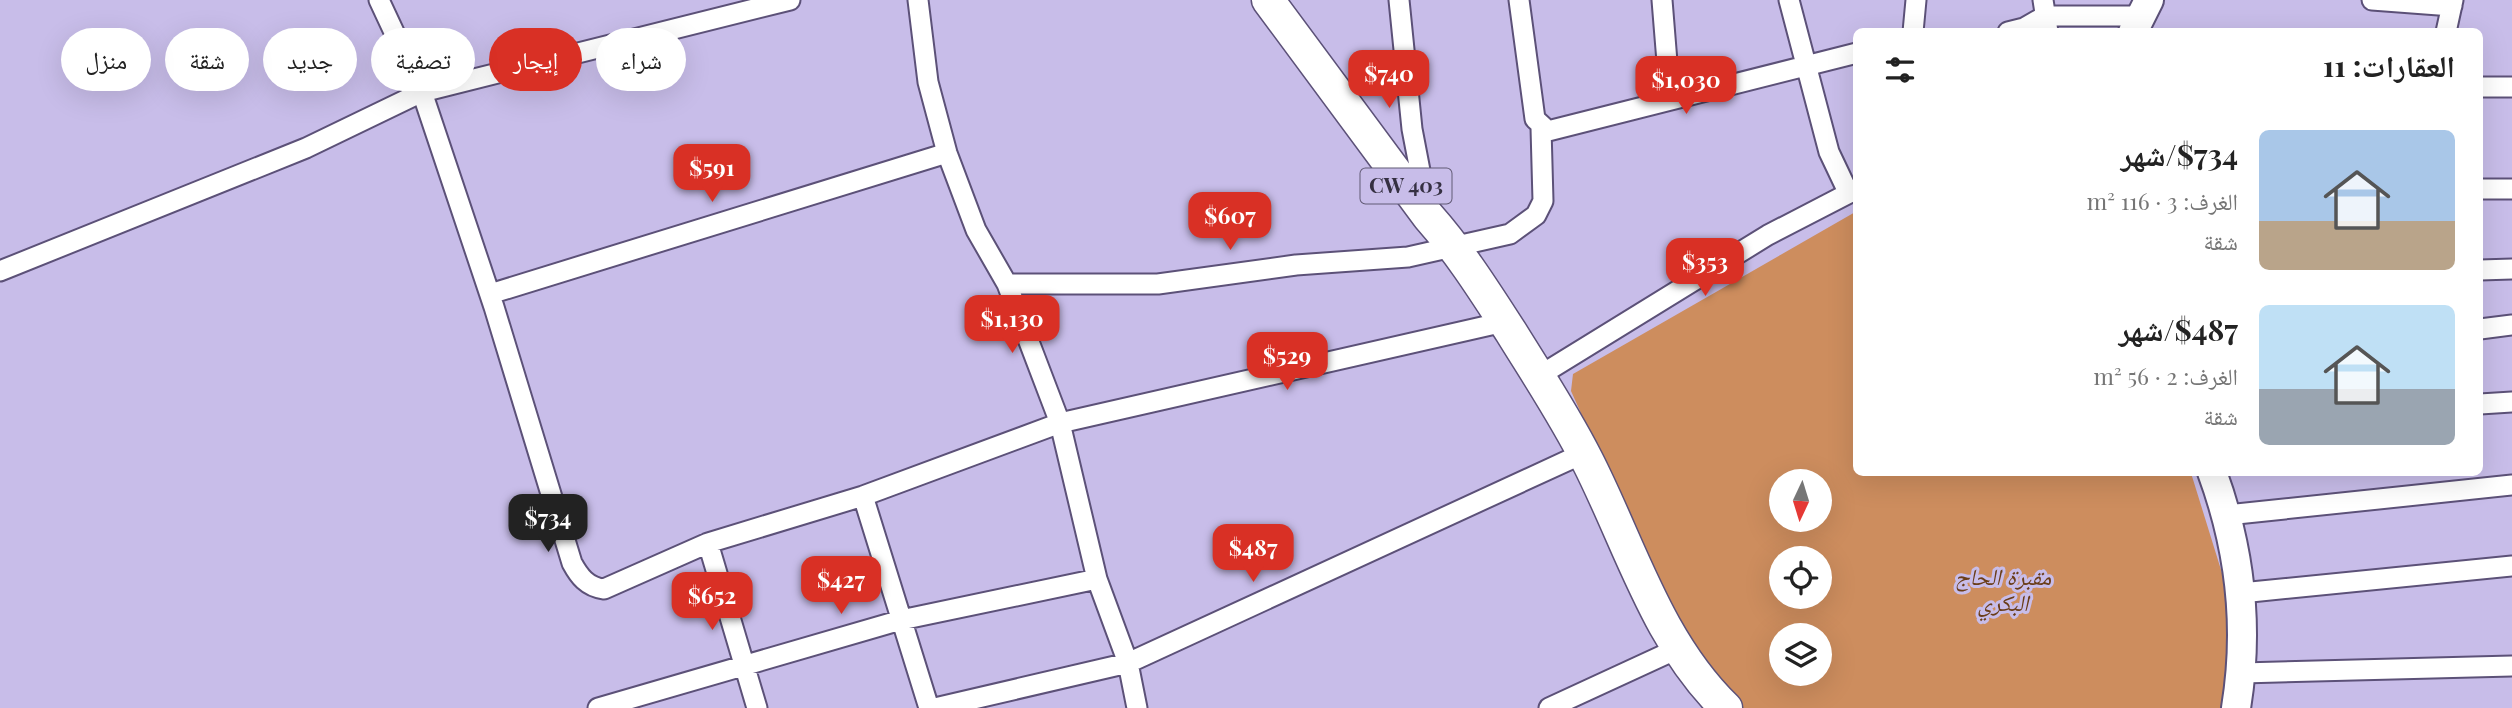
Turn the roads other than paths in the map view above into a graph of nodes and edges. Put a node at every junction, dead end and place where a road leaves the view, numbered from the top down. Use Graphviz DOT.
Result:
graph roads {
  1 [pos="379,0"];
  2 [pos="790,0"];
  3 [pos="918,0"];
  4 [pos="1268,0"];
  5 [pos="1399,0"];
  6 [pos="1519,0"];
  7 [pos="1662,0"];
  8 [pos="1789,0"];
  9 [pos="1916,0"];
  10 [pos="2372,0"];
  11 [pos="2453,3"];
  12 [pos="2045,16"];
  13 [pos="2141,16"];
  14 [pos="1913,28"];
  15 [pos="2024,28"];
  16 [pos="2447,28"];
  17 [pos="1853,54"];
  18 [pos="1808,65"];
  19 [pos="2483,87"];
  20 [pos="2512,87"];
  21 [pos="422,92"];
  22 [pos="1670,99"];
  23 [pos="1541,128"];
  24 [pos="947,153"];
  25 [pos="2483,189"];
  26 [pos="2512,189"];
  27 [pos="1853,190"];
  28 [pos="1428,216"];
  29 [pos="1457,248"];
  30 [pos="2512,269"];
  31 [pos="2483,270"];
  32 [pos="0,271"];
  33 [pos="1007,285"];
  34 [pos="489,294"];
  35 [pos="1504,322"];
  36 [pos="2512,325"];
  37 [pos="2483,329"];
  38 [pos="1539,376"];
  39 [pos="2512,402"];
  40 [pos="2483,404"];
  41 [pos="1060,423"];
  42 [pos="1571,459"];
  43 [pos="2219,477"];
  44 [pos="2512,485"];
  45 [pos="863,496"];
  46 [pos="2227,515"];
  47 [pos="708,543"];
  48 [pos="2512,566"];
  49 [pos="1097,579"];
  50 [pos="2241,593"];
  51 [pos="901,620"];
  52 [pos="1666,654"];
  53 [pos="1128,663"];
  54 [pos="743,666"];
  55 [pos="2512,666"];
  56 [pos="2242,673"];
  57 [pos="598,708"];
  58 [pos="757,708"];
  59 [pos="929,708"];
  60 [pos="935,708"];
  61 [pos="1137,708"];
  62 [pos="1549,708"];
  63 [pos="1709,708"];
  64 [pos="1726,708"];
  65 [pos="2236,708"];
  1 -- 21 [label="street"];
  2 -- 21 [label="street"];
  3 -- 24 [label="street"];
  4 -- 28 [label="main road, CW 403"];
  5 -- 28 [label="street"];
  6 -- 23 [label="street"];
  7 -- 22 [label="street"];
  8 -- 18 [label="street"];
  9 -- 14 [label="street"];
  10 -- 11 [label="street"];
  11 -- 16 [label="street"];
  12 -- 13 [label="street"];
  12 -- 15 [label="street"];
  17 -- 18 [label="street"];
  18 -- 22 [label="street"];
  18 -- 27 [label="street"];
  19 -- 20 [label="street"];
  21 -- 32 [label="street"];
  21 -- 34 [label="street"];
  22 -- 23 [label="street"];
  23 -- 29 [label="street"];
  24 -- 33 [label="street"];
  24 -- 34 [label="street"];
  25 -- 26 [label="street"];
  27 -- 38 [label="street"];
  28 -- 29 [label="main road, CW 403"];
  29 -- 33 [label="street"];
  29 -- 35 [label="main road, CW 403"];
  30 -- 31 [label="street"];
  33 -- 41 [label="street"];
  34 -- 47 [label="street"];
  35 -- 38 [label="main road, CW 403"];
  35 -- 41 [label="street"];
  36 -- 37 [label="street"];
  38 -- 42 [label="main road, CW 403"];
  38 -- 64 [label="main road, CW 403"];
  39 -- 40 [label="street"];
  41 -- 45 [label="street"];
  41 -- 49 [label="street"];
  42 -- 52 [label="main road, CW 403"];
  42 -- 53 [label="street"];
  43 -- 46 [label="street"];
  44 -- 46 [label="street"];
  45 -- 47 [label="street"];
  45 -- 51 [label="street"];
  46 -- 50 [label="street"];
  47 -- 54 [label="street"];
  48 -- 50 [label="street"];
  49 -- 51 [label="street"];
  49 -- 53 [label="street"];
  50 -- 56 [label="street"];
  51 -- 54 [label="street"];
  51 -- 59 [label="street"];
  52 -- 62 [label="street"];
  52 -- 63 [label="main road, CW 403"];
  53 -- 60 [label="street"];
  53 -- 61 [label="street"];
  54 -- 57 [label="street"];
  54 -- 58 [label="street"];
  55 -- 56 [label="street"];
  56 -- 65 [label="street"];
}
